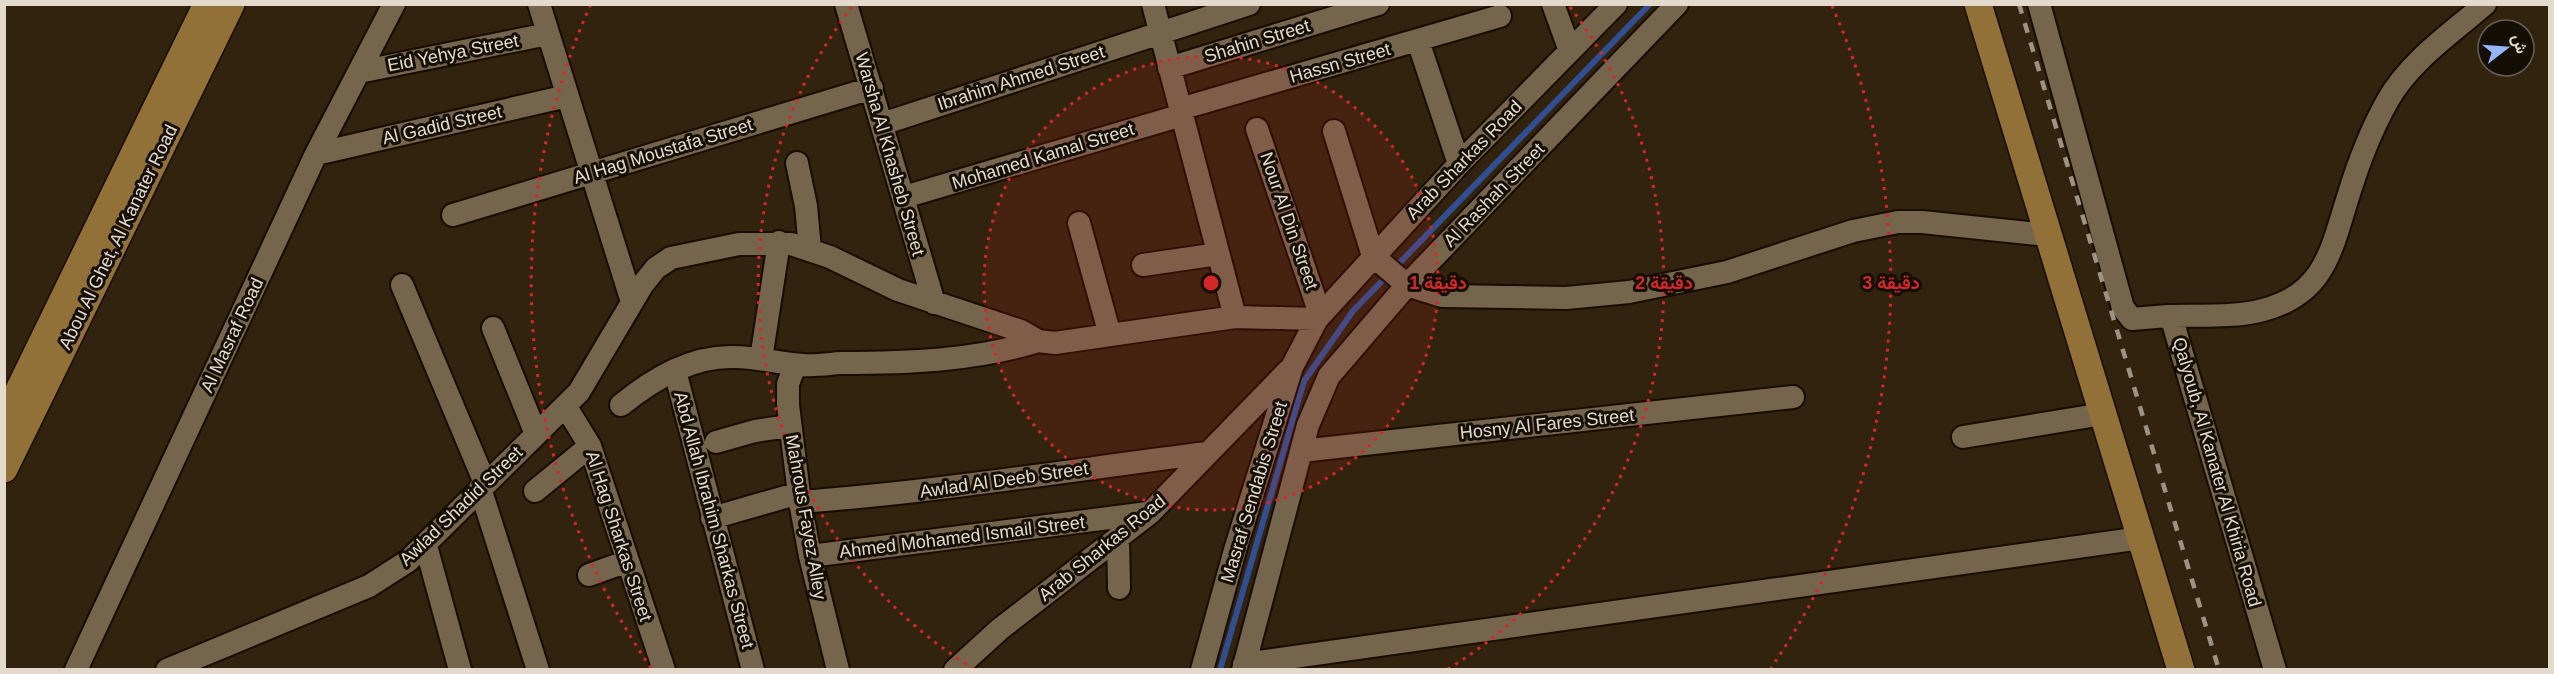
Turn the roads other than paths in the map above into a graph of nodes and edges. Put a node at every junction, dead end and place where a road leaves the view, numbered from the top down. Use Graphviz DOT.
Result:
graph roads {
  1 [pos="207,4"];
  2 [pos="231,4"];
  3 [pos="394,4"];
  4 [pos="539,4"];
  5 [pos="846,4"];
  6 [pos="1153,4"];
  7 [pos="1249,4"];
  8 [pos="1378,4"];
  9 [pos="1553,4"];
  10 [pos="1616,4"];
  11 [pos="1677,4"];
  12 [pos="1978,4"];
  13 [pos="2039,4"];
  14 [pos="2485,4"];
  15 [pos="1500,16"];
  16 [pos="1160,33"];
  17 [pos="548,34"];
  18 [pos="1418,41"];
  19 [pos="1570,51"];
  20 [pos="1169,68"];
  21 [pos="359,72"];
  22 [pos="872,87"];
  23 [pos="567,96"];
  24 [pos="1181,112"];
  25 [pos="882,124"];
  26 [pos="1257,129"];
  27 [pos="1334,131"];
  28 [pos="316,154"];
  29 [pos="797,163"];
  30 [pos="1459,164"];
  31 [pos="591,173"];
  32 [pos="904,197"];
  33 [pos="453,214"];
  34 [pos="1079,223"];
  35 [pos="2047,235"];
  36 [pos="779,242"];
  37 [pos="810,249"];
  38 [pos="1218,254"];
  39 [pos="1373,256"];
  40 [pos="1143,265"];
  41 [pos="402,285"];
  42 [pos="1407,285"];
  43 [pos="632,302"];
  44 [pos="934,303"];
  45 [pos="2168,316"];
  46 [pos="1235,317"];
  47 [pos="1318,317"];
  48 [pos="493,328"];
  49 [pos="1110,335"];
  50 [pos="1038,341"];
  51 [pos="761,359"];
  52 [pos="795,364"];
  53 [pos="1292,367"];
  54 [pos="675,371"];
  55 [pos="1793,398"];
  56 [pos="621,405"];
  57 [pos="566,406"];
  58 [pos="2103,414"];
  59 [pos="4,421"];
  60 [pos="789,426"];
  61 [pos="536,434"];
  62 [pos="1963,437"];
  63 [pos="716,442"];
  64 [pos="590,446"];
  65 [pos="1301,451"];
  66 [pos="1207,453"];
  67 [pos="4,469"];
  68 [pos="483,486"];
  69 [pos="535,491"];
  70 [pos="799,498"];
  71 [pos="1150,513"];
  72 [pos="712,518"];
  73 [pos="1119,537"];
  74 [pos="2142,538"];
  75 [pos="426,546"];
  76 [pos="810,556"];
  77 [pos="628,561"];
  78 [pos="589,575"];
  79 [pos="1119,588"];
  80 [pos="180,667"];
  81 [pos="1244,667"];
  82 [pos="76,669"];
  83 [pos="460,669"];
  84 [pos="538,669"];
  85 [pos="664,669"];
  86 [pos="753,669"];
  87 [pos="838,669"];
  88 [pos="955,669"];
  89 [pos="1202,669"];
  90 [pos="2181,669"];
  91 [pos="2275,669"];
  1 -- 59 [label="main road, Abou Al Ghet, Al Kanater Road"];
  2 -- 67 [label="main road, Abou Al Ghet, Al Kanater Road"];
  3 -- 21 [label="street, Al Masraf Road"];
  4 -- 17 [label="street"];
  5 -- 22 [label="street, Warsha Al Khasheb Street"];
  6 -- 16 [label="street"];
  7 -- 16 [label="street, Ibrahim Ahmed Street"];
  8 -- 20 [label="street, Shahin Street"];
  9 -- 19 [label="street"];
  10 -- 19 [label="street, Arab Sharkas Road"];
  11 -- 42 [label="street, Al Rashah Street"];
  12 -- 35 [label="main road"];
  13 -- 45 [label="street, Qalyoub, Al Kanater Al Khiria Road"];
  14 -- 45 [label="street"];
  15 -- 18 [label="street, Hassn Street"];
  16 -- 20 [label="street"];
  16 -- 25 [label="street, Ibrahim Ahmed Street"];
  17 -- 21 [label="street, Eid Yehya Street"];
  17 -- 23 [label="street"];
  18 -- 24 [label="street, Hassn Street"];
  18 -- 30 [label="street"];
  19 -- 30 [label="street, Arab Sharkas Road"];
  20 -- 24 [label="street"];
  21 -- 28 [label="street, Al Masraf Road"];
  22 -- 25 [label="street, Warsha Al Khasheb Street"];
  22 -- 31 [label="street, Al Hag Moustafa Street"];
  23 -- 28 [label="street, Al Gadid Street"];
  23 -- 31 [label="street"];
  24 -- 32 [label="street, Mohamed Kamal Street"];
  24 -- 38 [label="street"];
  25 -- 32 [label="street, Warsha Al Khasheb Street"];
  26 -- 47 [label="street, Nour Al Din Street"];
  27 -- 39 [label="street"];
  28 -- 82 [label="street, Al Masraf Road"];
  29 -- 37 [label="street"];
  30 -- 39 [label="street, Arab Sharkas Road"];
  31 -- 33 [label="street, Al Hag Moustafa Street"];
  31 -- 43 [label="street"];
  32 -- 44 [label="street, Warsha Al Khasheb Street"];
  34 -- 49 [label="street"];
  35 -- 42 [label="street"];
  35 -- 58 [label="main road"];
  36 -- 37 [label="street, Awlad Shadid Street"];
  36 -- 43 [label="street, Awlad Shadid Street"];
  36 -- 51 [label="street"];
  37 -- 44 [label="street, Awlad Shadid Street"];
  38 -- 40 [label="street"];
  38 -- 46 [label="street"];
  39 -- 42 [label="street"];
  39 -- 47 [label="street, Arab Sharkas Road"];
  41 -- 68 [label="street"];
  42 -- 65 [label="street, Al Rashah Street"];
  43 -- 57 [label="street, Awlad Shadid Street"];
  44 -- 50 [label="street, Awlad Shadid Street"];
  45 -- 91 [label="street, Qalyoub, Al Kanater Al Khiria Road"];
  46 -- 47 [label="street"];
  46 -- 49 [label="street"];
  47 -- 53 [label="street, Masraf Sendabis Street"];
  48 -- 61 [label="street"];
  49 -- 50 [label="street"];
  50 -- 52 [label="street"];
  51 -- 52 [label="street"];
  51 -- 54 [label="street"];
  52 -- 60 [label="street, Mahrous Fayez Alley"];
  53 -- 66 [label="street, Arab Sharkas Road"];
  53 -- 89 [label="street, Masraf Sendabis Street"];
  54 -- 56 [label="street"];
  54 -- 72 [label="street, Abd Allah Ibrahim Sharkas Street"];
  55 -- 65 [label="street, Hosny Al Fares Street"];
  57 -- 61 [label="street, Awlad Shadid Street"];
  57 -- 64 [label="street, Al Hag Sharkas Street"];
  58 -- 62 [label="street"];
  58 -- 74 [label="main road"];
  60 -- 63 [label="street"];
  60 -- 70 [label="street, Mahrous Fayez Alley"];
  61 -- 68 [label="street, Awlad Shadid Street"];
  64 -- 69 [label="street"];
  64 -- 77 [label="street, Al Hag Sharkas Street"];
  65 -- 81 [label="street, Al Rashah Street"];
  66 -- 70 [label="street, Awlad Al Deeb Street"];
  66 -- 71 [label="street, Arab Sharkas Road"];
  68 -- 75 [label="street, Awlad Shadid Street"];
  68 -- 84 [label="street"];
  70 -- 72 [label="street, Awlad Al Deeb Street"];
  70 -- 76 [label="street, Mahrous Fayez Alley"];
  71 -- 73 [label="street, Arab Sharkas Road"];
  71 -- 76 [label="street, Ahmed Mohamed Ismail Street"];
  72 -- 86 [label="street, Abd Allah Ibrahim Sharkas Street"];
  73 -- 79 [label="street"];
  73 -- 88 [label="street, Arab Sharkas Road"];
  74 -- 81 [label="street"];
  74 -- 90 [label="main road"];
  75 -- 80 [label="street, Awlad Shadid Street"];
  75 -- 83 [label="street"];
  76 -- 87 [label="street, Mahrous Fayez Alley"];
  77 -- 78 [label="street"];
  77 -- 85 [label="street, Al Hag Sharkas Street"];
}
